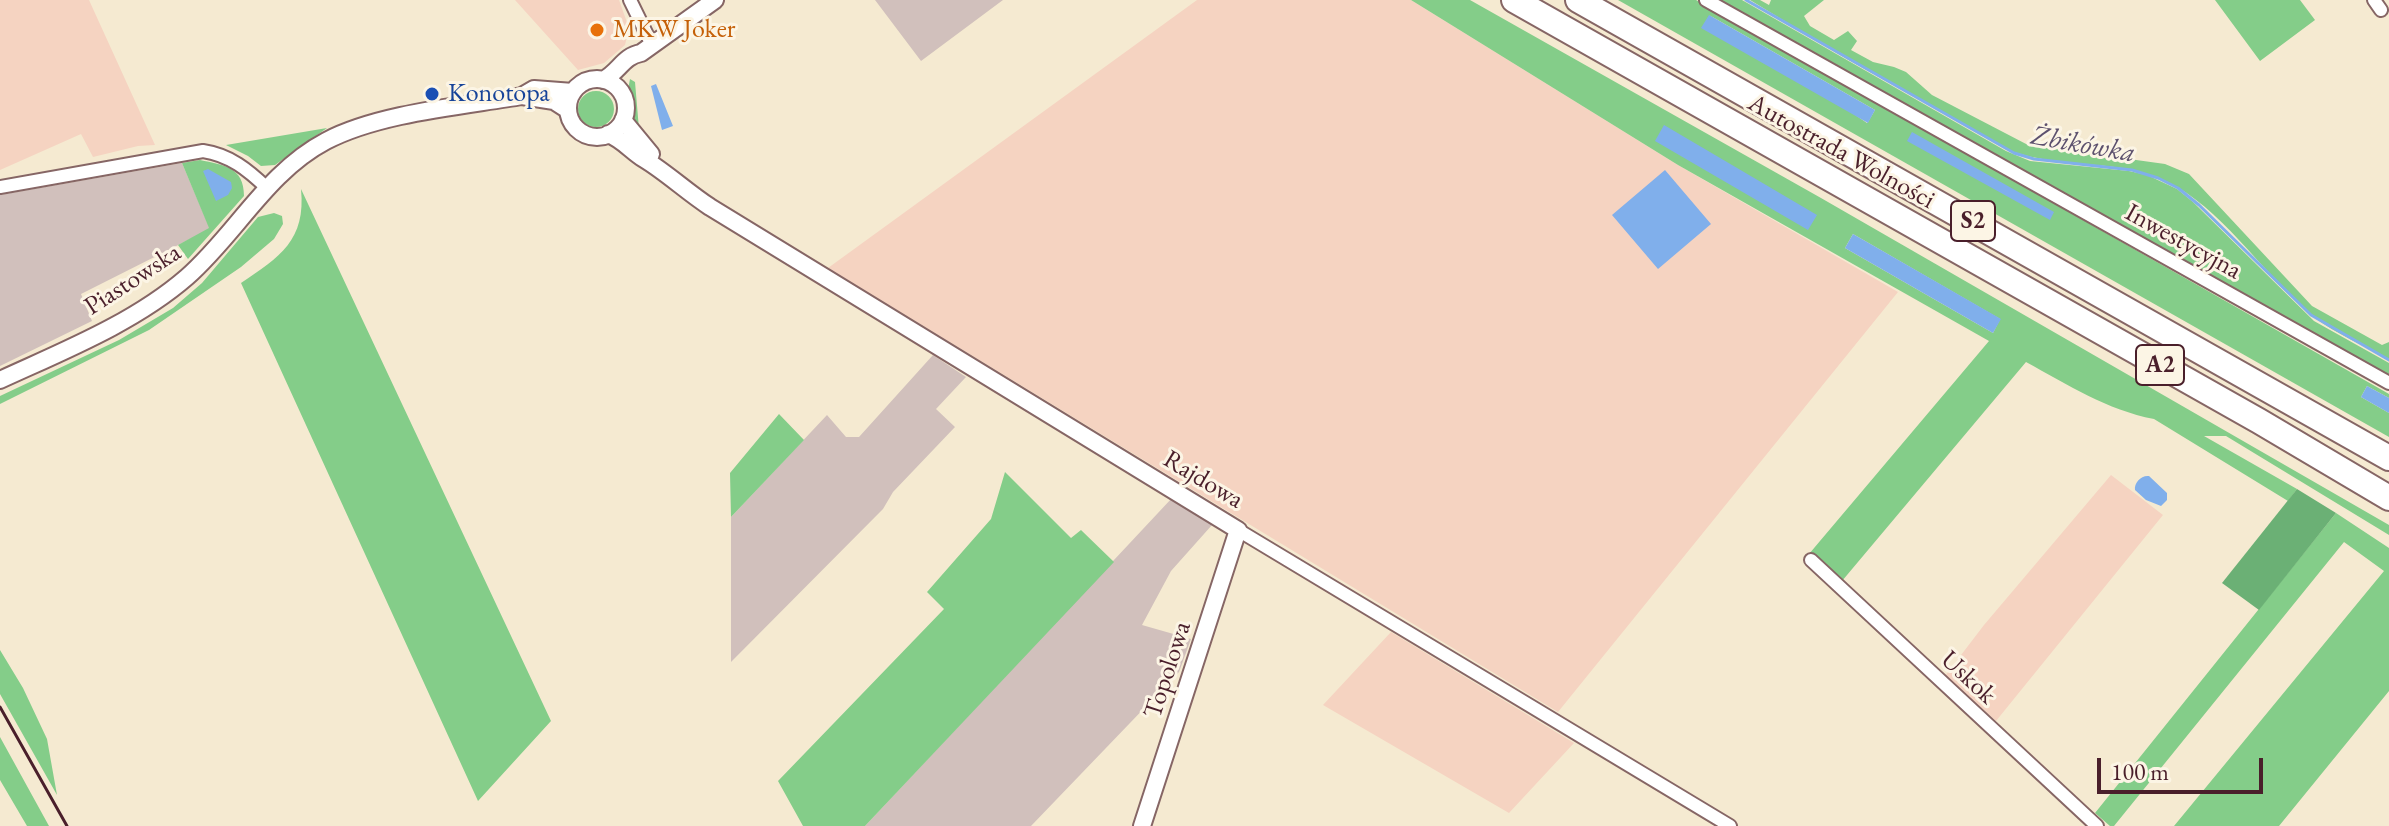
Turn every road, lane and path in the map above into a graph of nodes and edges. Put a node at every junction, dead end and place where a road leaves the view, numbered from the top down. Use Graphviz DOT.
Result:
graph roads {
  1 [pos="630,0"];
  2 [pos="715,0"];
  3 [pos="1514,0"];
  4 [pos="1578,0"];
  5 [pos="1706,0"];
  6 [pos="647,49"];
  7 [pos="603,80"];
  8 [pos="620,90"];
  9 [pos="573,92"];
  10 [pos="522,96"];
  11 [pos="568,110"];
  12 [pos="623,120"];
  13 [pos="608,134"];
  14 [pos="658,166"];
  15 [pos="0,187"];
  16 [pos="267,188"];
  17 [pos="0,380"];
  18 [pos="2389,383"];
  19 [pos="2389,458"];
  20 [pos="2389,498"];
  21 [pos="1238,530"];
  22 [pos="1811,560"];
  23 [pos="1142,826"];
  24 [pos="1730,826"];
  25 [pos="2097,826"];
  1 -- 6 [label="street"];
  2 -- 6 [label="street"];
  3 -- 20 [label="highway, Autostrada Wolności / A2"];
  4 -- 19 [label="highway, S2"];
  5 -- 18 [label="street, Inwestycyjna"];
  6 -- 7 [label="street"];
  6 -- 8 [label="street"];
  7 -- 8 [label="street"];
  7 -- 9 [label="street"];
  8 -- 12 [label="street"];
  9 -- 10 [label="street, Piastowska"];
  9 -- 11 [label="street"];
  10 -- 11 [label="street, Piastowska"];
  10 -- 16 [label="street, Piastowska"];
  11 -- 13 [label="street"];
  12 -- 13 [label="street"];
  12 -- 14 [label="street, Rajdowa"];
  13 -- 14 [label="street, Rajdowa"];
  14 -- 21 [label="street, Rajdowa"];
  15 -- 16 [label="street"];
  16 -- 17 [label="street, Piastowska"];
  21 -- 23 [label="street, Topolowa"];
  21 -- 24 [label="street, Rajdowa"];
  22 -- 25 [label="street, Uskok"];
}
